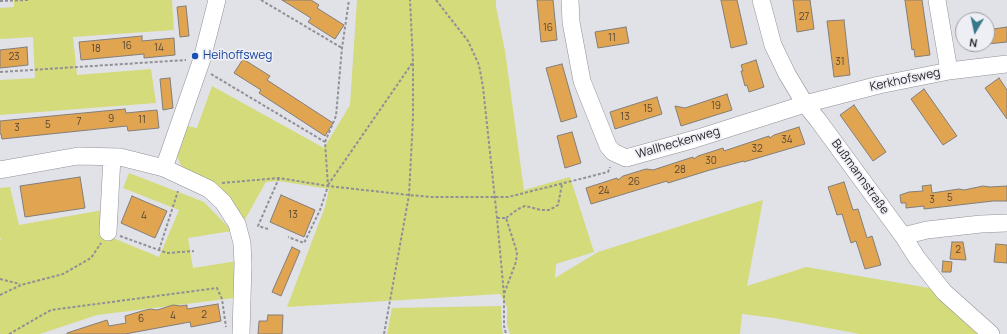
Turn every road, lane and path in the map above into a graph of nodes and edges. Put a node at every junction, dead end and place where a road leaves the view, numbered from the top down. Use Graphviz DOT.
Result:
graph roads {
  1 [pos="28,0"];
  2 [pos="217,0"];
  3 [pos="261,0"];
  4 [pos="349,0"];
  5 [pos="410,0"];
  6 [pos="436,0"];
  7 [pos="570,0"];
  8 [pos="761,0"];
  9 [pos="938,0"];
  10 [pos="0,1"];
  11 [pos="342,48"];
  12 [pos="413,62"];
  13 [pos="201,63"];
  14 [pos="1007,64"];
  15 [pos="949,71"];
  16 [pos="0,72"];
  17 [pos="805,104"];
  18 [pos="324,142"];
  19 [pos="613,152"];
  20 [pos="112,157"];
  21 [pos="164,168"];
  22 [pos="0,170"];
  23 [pos="183,177"];
  24 [pos="279,178"];
  25 [pos="562,184"];
  26 [pos="328,186"];
  27 [pos="209,189"];
  28 [pos="409,195"];
  29 [pos="494,198"];
  30 [pos="497,218"];
  31 [pos="506,218"];
  32 [pos="1007,223"];
  33 [pos="268,229"];
  34 [pos="108,232"];
  35 [pos="903,236"];
  36 [pos="288,237"];
  37 [pos="159,250"];
  38 [pos="194,251"];
  39 [pos="0,279"];
  40 [pos="21,285"];
  41 [pos="0,295"];
  42 [pos="504,295"];
  43 [pos="9,334"];
  44 [pos="236,334"];
  45 [pos="384,334"];
  46 [pos="506,334"];
  47 [pos="991,334"];
  1 -- 10 [label="path"];
  2 -- 13 [label="street"];
  3 -- 11 [label="path"];
  4 -- 11 [label="path"];
  5 -- 12 [label="path"];
  6 -- 29 [label="path"];
  7 -- 19 [label="street"];
  8 -- 17 [label="street, Bußmannstraße"];
  9 -- 15 [label="street"];
  11 -- 18 [label="path"];
  12 -- 26 [label="path"];
  12 -- 28 [label="path"];
  13 -- 16 [label="path"];
  13 -- 18 [label="path"];
  13 -- 21 [label="street"];
  14 -- 15 [label="street, Kerkhofsweg"];
  15 -- 17 [label="street, Kerkhofsweg"];
  17 -- 19 [label="street, Wallheckenweg"];
  17 -- 35 [label="street, Bußmannstraße"];
  18 -- 26 [label="path"];
  19 -- 25 [label="path"];
  20 -- 21 [label="street"];
  20 -- 22 [label="street"];
  20 -- 34 [label="street"];
  21 -- 23 [label="street"];
  23 -- 27 [label="street"];
  23 -- 37 [label="path"];
  24 -- 26 [label="path"];
  24 -- 27 [label="path"];
  24 -- 33 [label="path"];
  25 -- 29 [label="path"];
  25 -- 31 [label="path"];
  26 -- 28 [label="path"];
  26 -- 36 [label="path"];
  27 -- 44 [label="street"];
  28 -- 29 [label="path"];
  28 -- 45 [label="path"];
  29 -- 30 [label="path"];
  30 -- 31 [label="path"];
  30 -- 42 [label="path"];
  31 -- 42 [label="path"];
  32 -- 35 [label="street"];
  34 -- 37 [label="path"];
  34 -- 40 [label="path"];
  35 -- 47 [label="street, Bußmannstraße"];
  37 -- 38 [label="path"];
  39 -- 40 [label="path"];
  40 -- 41 [label="path"];
  42 -- 46 [label="path"];
  43 -- 44 [label="path"];
}
